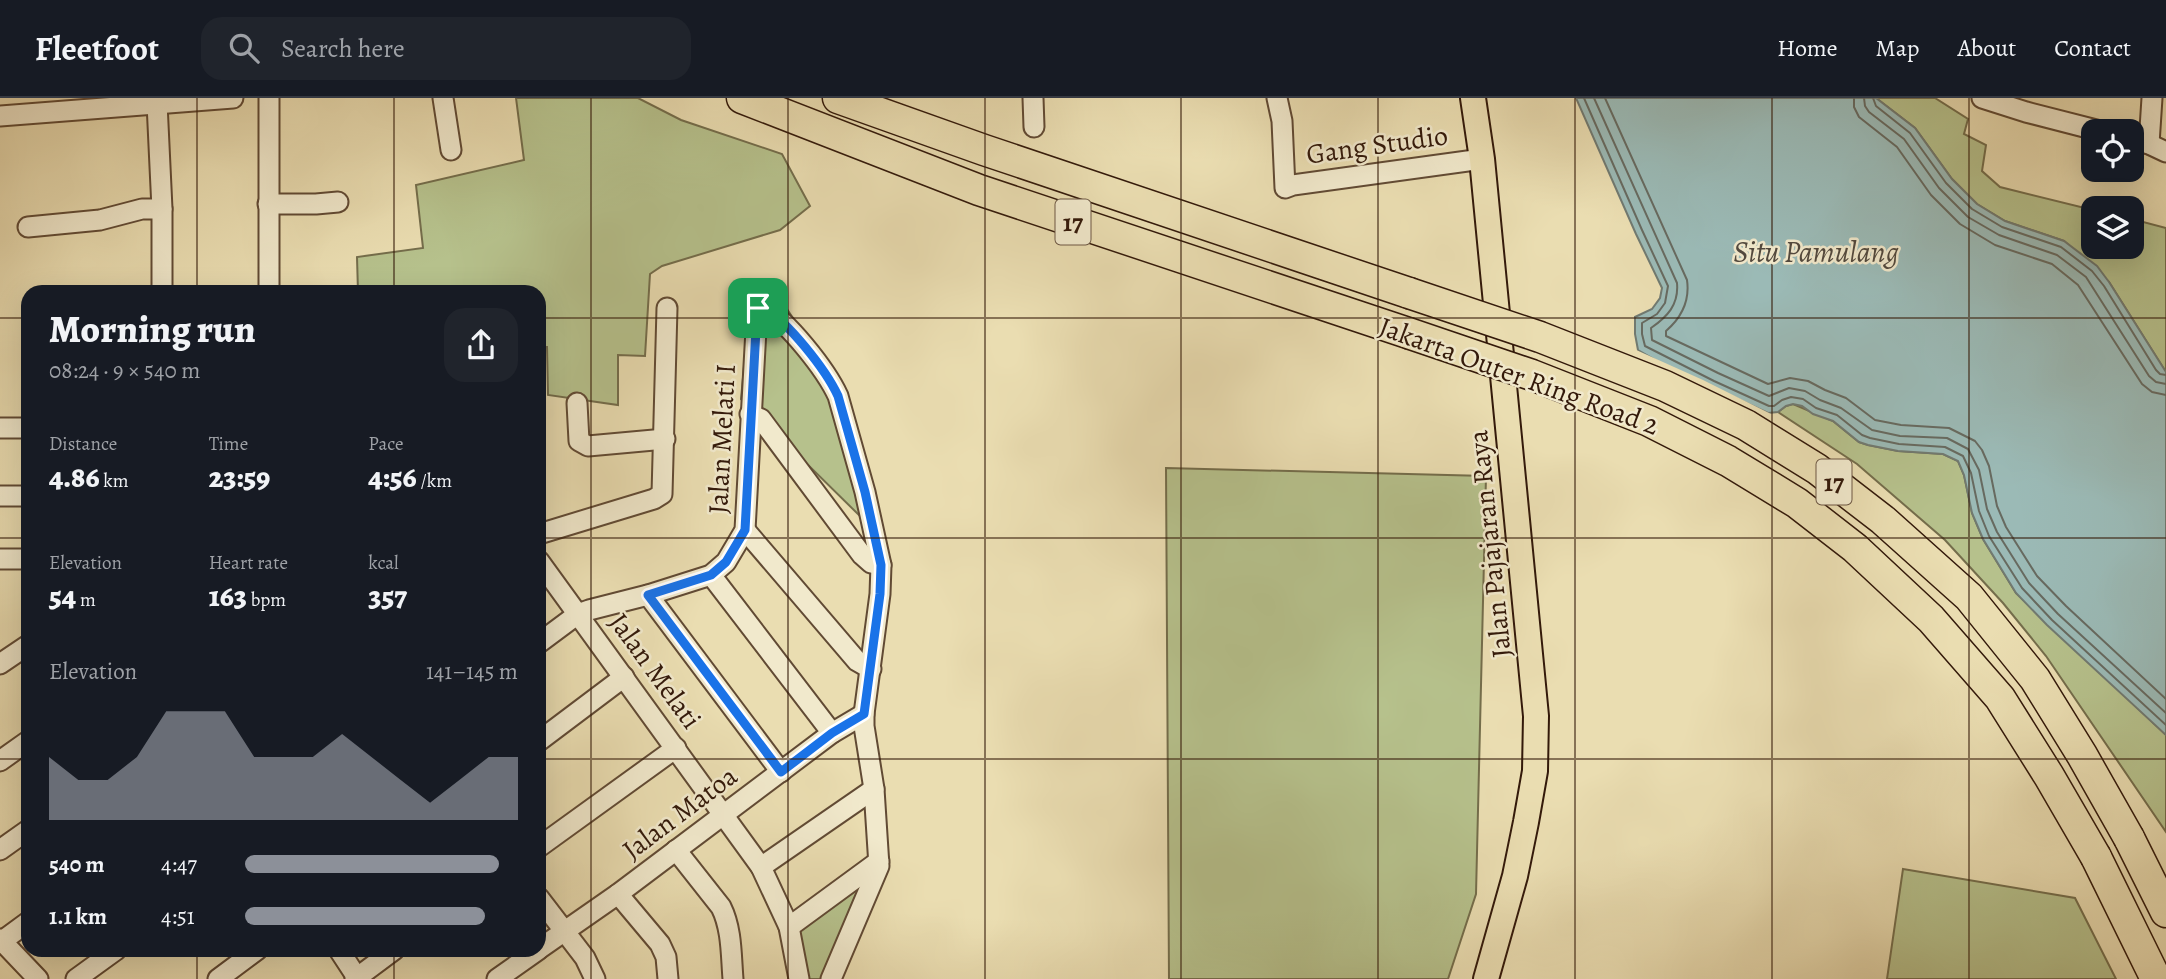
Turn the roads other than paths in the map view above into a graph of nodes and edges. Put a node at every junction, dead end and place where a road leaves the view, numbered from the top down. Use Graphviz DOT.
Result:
graph roads {
  1 [pos="233,98"];
  2 [pos="269,98"];
  3 [pos="443,98"];
  4 [pos="742,98"];
  5 [pos="838,98"];
  6 [pos="1033,98"];
  7 [pos="1277,98"];
  8 [pos="1473,98"];
  9 [pos="2152,98"];
  10 [pos="1993,100"];
  11 [pos="157,103"];
  12 [pos="4,110"];
  13 [pos="2081,125"];
  14 [pos="1034,127"];
  15 [pos="2149,145"];
  16 [pos="451,150"];
  17 [pos="1482,159"];
  18 [pos="338,202"];
  19 [pos="268,204"];
  20 [pos="162,209"];
  21 [pos="28,227"];
  22 [pos="162,285"];
  23 [pos="269,285"];
  24 [pos="667,308"];
  25 [pos="577,403"];
  26 [pos="750,414"];
  27 [pos="0,428"];
  28 [pos="21,428"];
  29 [pos="665,439"];
  30 [pos="0,496"];
  31 [pos="21,496"];
  32 [pos="745,530"];
  33 [pos="546,532"];
  34 [pos="0,559"];
  35 [pos="21,559"];
  36 [pos="881,565"];
  37 [pos="546,570"];
  38 [pos="711,575"];
  39 [pos="648,595"];
  40 [pos="579,614"];
  41 [pos="546,638"];
  42 [pos="21,650"];
  43 [pos="0,664"];
  44 [pos="871,669"];
  45 [pos="624,677"];
  46 [pos="864,714"];
  47 [pos="832,733"];
  48 [pos="546,736"];
  49 [pos="21,746"];
  50 [pos="676,748"];
  51 [pos="0,761"];
  52 [pos="781,772"];
  53 [pos="874,789"];
  54 [pos="724,815"];
  55 [pos="21,835"];
  56 [pos="546,842"];
  57 [pos="0,850"];
  58 [pos="676,850"];
  59 [pos="880,861"];
  60 [pos="761,867"];
  61 [pos="618,894"];
  62 [pos="546,908"];
  63 [pos="2166,912"];
  64 [pos="21,927"];
  65 [pos="789,927"];
  66 [pos="563,932"];
  67 [pos="1,940"];
  68 [pos="546,944"];
  69 [pos="106,957"];
  70 [pos="248,957"];
  71 [pos="343,957"];
  72 [pos="385,957"];
  73 [pos="528,957"];
  74 [pos="38,979"];
  75 [pos="76,979"];
  76 [pos="218,979"];
  77 [pos="357,979"];
  78 [pos="497,979"];
  79 [pos="595,979"];
  80 [pos="668,979"];
  81 [pos="733,979"];
  82 [pos="799,979"];
  83 [pos="831,979"];
  84 [pos="1486,979"];
  85 [pos="2156,979"];
  1 -- 11 [label="street"];
  2 -- 19 [label="street"];
  3 -- 16 [label="street"];
  4 -- 85 [label="highway, Jakarta Outer Ring Road 2 / 17, bridge"];
  5 -- 63 [label="highway, Jakarta Outer Ring Road 2 / 17, bridge"];
  6 -- 14 [label="street"];
  7 -- 17 [label="street, Gang Studio"];
  8 -- 17 [label="main road, Jalan Pajajaran Raya"];
  9 -- 15 [label="street"];
  10 -- 13 [label="street"];
  11 -- 12 [label="street"];
  11 -- 20 [label="street"];
  17 -- 84 [label="main road, Jalan Pajajaran Raya"];
  18 -- 19 [label="street"];
  19 -- 23 [label="street"];
  20 -- 21 [label="street"];
  20 -- 22 [label="street"];
  24 -- 29 [label="street"];
  25 -- 29 [label="street"];
  26 -- 32 [label="street, Jalan Melati I"];
  26 -- 36 [label="street"];
  26 -- 36 [label="street, Jalan Melati I"];
  27 -- 28 [label="street"];
  29 -- 33 [label="street"];
  30 -- 31 [label="street"];
  32 -- 38 [label="street, Jalan Melati I"];
  32 -- 44 [label="street"];
  34 -- 35 [label="street"];
  36 -- 44 [label="street, Jalan Melati I"];
  37 -- 40 [label="street, Jalan Melati"];
  38 -- 39 [label="street"];
  38 -- 47 [label="street"];
  39 -- 40 [label="street"];
  39 -- 52 [label="street"];
  40 -- 41 [label="street"];
  40 -- 45 [label="street, Jalan Melati"];
  42 -- 43 [label="street"];
  44 -- 46 [label="street, Jalan Melati I"];
  45 -- 48 [label="street"];
  45 -- 50 [label="street, Jalan Melati"];
  46 -- 47 [label="street, Jalan Matoa"];
  46 -- 53 [label="street, Jalan Melati I"];
  47 -- 52 [label="street, Jalan Matoa"];
  49 -- 51 [label="street"];
  50 -- 54 [label="street, Jalan Melati"];
  50 -- 56 [label="street"];
  52 -- 54 [label="street, Jalan Matoa"];
  53 -- 59 [label="street, Jalan Melati I"];
  53 -- 60 [label="street"];
  54 -- 58 [label="street, Jalan Matoa"];
  54 -- 60 [label="street, Jalan Melati"];
  55 -- 57 [label="street"];
  58 -- 61 [label="street, Jalan Matoa"];
  58 -- 81 [label="street"];
  59 -- 65 [label="street"];
  59 -- 83 [label="street"];
  60 -- 65 [label="street, Jalan Melati"];
  61 -- 66 [label="street, Jalan Matoa"];
  61 -- 80 [label="street"];
  62 -- 66 [label="street"];
  64 -- 67 [label="street"];
  65 -- 82 [label="street, Jalan Melati"];
  66 -- 68 [label="street, Jalan Matoa"];
  66 -- 79 [label="street"];
  67 -- 74 [label="street"];
  69 -- 75 [label="street"];
  70 -- 76 [label="street"];
  71 -- 77 [label="street"];
  72 -- 77 [label="street"];
  73 -- 78 [label="street, Jalan Matoa"];
}
